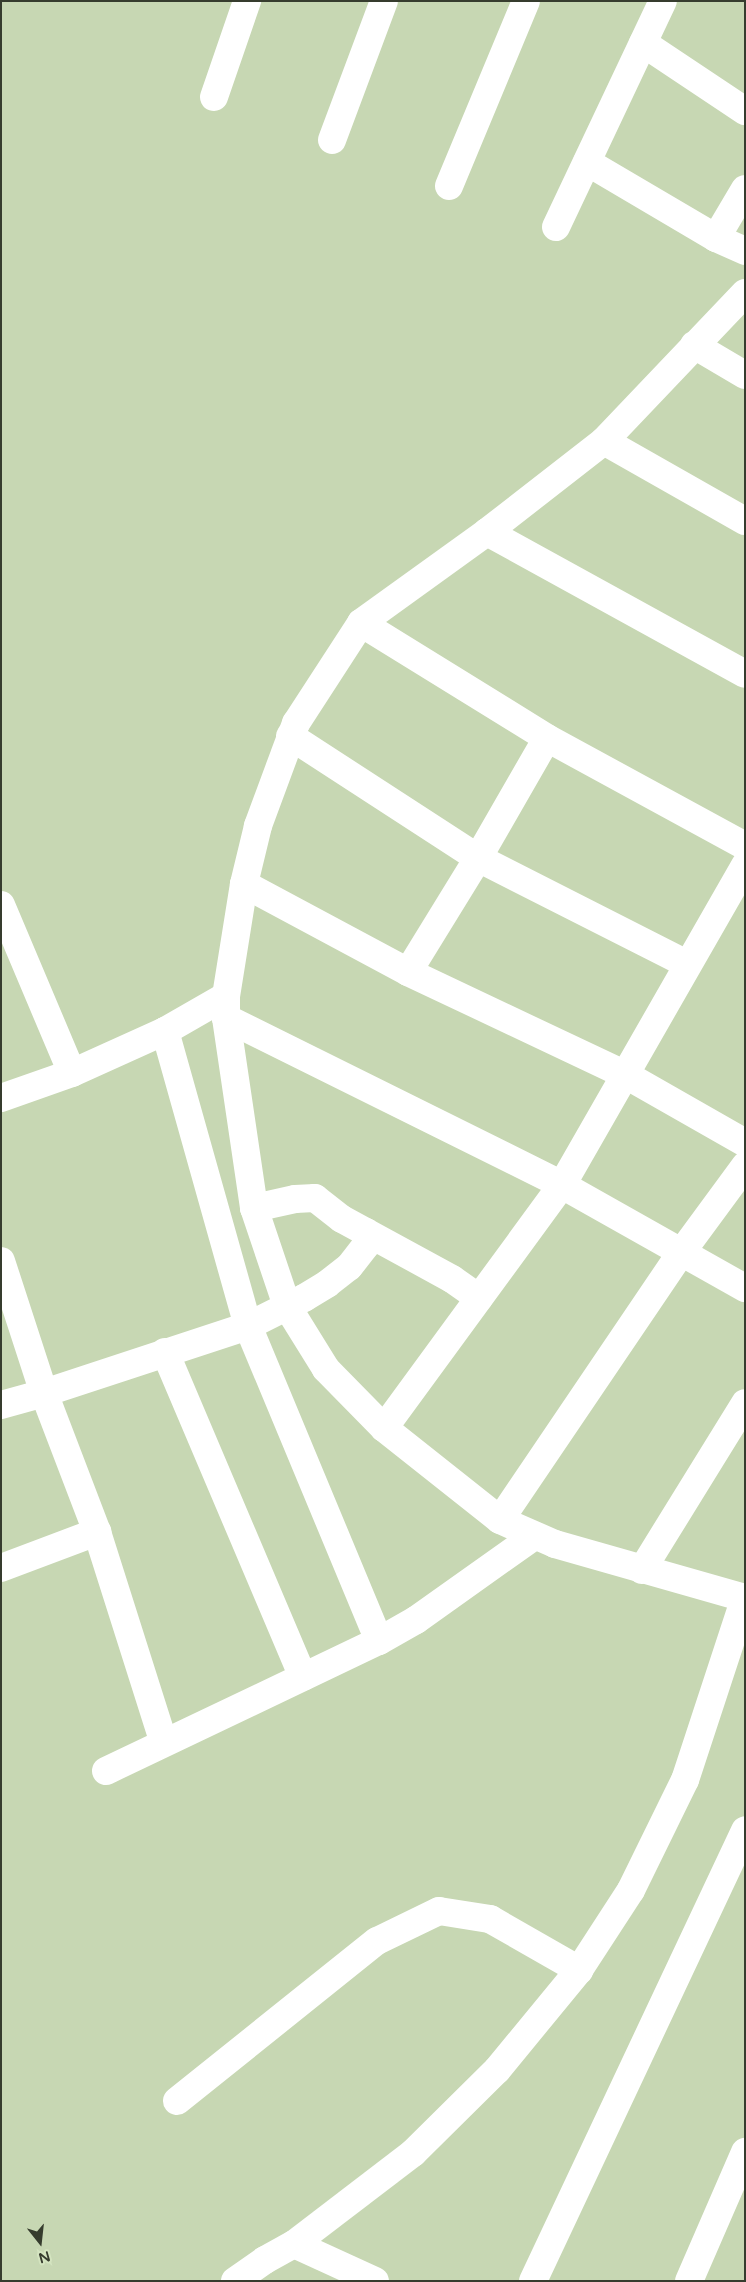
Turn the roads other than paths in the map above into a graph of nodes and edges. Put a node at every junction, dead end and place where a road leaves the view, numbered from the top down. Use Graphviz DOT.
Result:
graph roads {
  1 [pos="247,1"];
  2 [pos="384,1"];
  3 [pos="526,1"];
  4 [pos="663,1"];
  5 [pos="643,43"];
  6 [pos="214,97"];
  7 [pos="745,110"];
  8 [pos="332,140"];
  9 [pos="587,162"];
  10 [pos="449,186"];
  11 [pos="745,189"];
  12 [pos="556,227"];
  13 [pos="716,238"];
  14 [pos="745,251"];
  15 [pos="745,293"];
  16 [pos="694,344"];
  17 [pos="745,375"];
  18 [pos="604,441"];
  19 [pos="745,521"];
  20 [pos="487,532"];
  21 [pos="361,623"];
  22 [pos="745,674"];
  23 [pos="290,736"];
  24 [pos="547,738"];
  25 [pos="745,846"];
  26 [pos="478,858"];
  27 [pos="745,865"];
  28 [pos="244,884"];
  29 [pos="1,905"];
  30 [pos="687,964"];
  31 [pos="408,972"];
  32 [pos="226,1007"];
  33 [pos="165,1032"];
  34 [pos="72,1073"];
  35 [pos="626,1075"];
  36 [pos="1,1098"];
  37 [pos="745,1144"];
  38 [pos="745,1166"];
  39 [pos="562,1185"];
  40 [pos="254,1208"];
  41 [pos="366,1232"];
  42 [pos="681,1253"];
  43 [pos="1,1261"];
  44 [pos="745,1288"];
  45 [pos="479,1298"];
  46 [pos="287,1306"];
  47 [pos="248,1326"];
  48 [pos="165,1352"];
  49 [pos="44,1393"];
  50 [pos="745,1403"];
  51 [pos="1,1405"];
  52 [pos="384,1428"];
  53 [pos="500,1520"];
  54 [pos="97,1532"];
  55 [pos="534,1536"];
  56 [pos="1,1568"];
  57 [pos="642,1570"];
  58 [pos="745,1598"];
  59 [pos="379,1641"];
  60 [pos="303,1677"];
  61 [pos="164,1743"];
  62 [pos="106,1771"];
  63 [pos="745,1830"];
  64 [pos="579,1970"];
  65 [pos="177,2101"];
  66 [pos="745,2152"];
  67 [pos="294,2244"];
  68 [pos="260,2270"];
  69 [pos="235,2281"];
  70 [pos="375,2281"];
  71 [pos="533,2281"];
  72 [pos="689,2281"];
  1 -- 6 [label="street"];
  2 -- 8 [label="street"];
  3 -- 10 [label="street"];
  4 -- 5 [label="street"];
  5 -- 7 [label="street"];
  5 -- 9 [label="street"];
  9 -- 12 [label="street"];
  9 -- 13 [label="street"];
  11 -- 13 [label="street"];
  13 -- 14 [label="street"];
  15 -- 16 [label="street"];
  16 -- 17 [label="street"];
  16 -- 18 [label="street"];
  18 -- 19 [label="street"];
  18 -- 20 [label="street"];
  20 -- 21 [label="street"];
  20 -- 22 [label="street"];
  21 -- 23 [label="street"];
  21 -- 24 [label="street"];
  23 -- 26 [label="street"];
  23 -- 28 [label="street"];
  24 -- 25 [label="street"];
  24 -- 26 [label="street"];
  26 -- 30 [label="street"];
  26 -- 31 [label="street"];
  27 -- 30 [label="street"];
  28 -- 31 [label="street"];
  28 -- 32 [label="street"];
  29 -- 34 [label="street"];
  30 -- 35 [label="street"];
  31 -- 35 [label="street"];
  32 -- 33 [label="street"];
  32 -- 39 [label="street"];
  32 -- 40 [label="street"];
  33 -- 34 [label="street"];
  33 -- 47 [label="street"];
  34 -- 36 [label="street"];
  35 -- 37 [label="street"];
  35 -- 39 [label="street"];
  38 -- 42 [label="street"];
  39 -- 42 [label="street"];
  39 -- 45 [label="street"];
  40 -- 41 [label="street"];
  40 -- 46 [label="street"];
  41 -- 45 [label="street"];
  41 -- 46 [label="street"];
  42 -- 44 [label="street"];
  42 -- 53 [label="street"];
  43 -- 49 [label="street"];
  45 -- 52 [label="street"];
  46 -- 47 [label="street"];
  46 -- 52 [label="street"];
  47 -- 48 [label="street"];
  47 -- 59 [label="street"];
  48 -- 49 [label="street"];
  48 -- 60 [label="street"];
  49 -- 51 [label="street"];
  49 -- 54 [label="street"];
  50 -- 57 [label="street"];
  52 -- 53 [label="street"];
  53 -- 55 [label="street"];
  54 -- 56 [label="street"];
  54 -- 61 [label="street"];
  55 -- 57 [label="street"];
  55 -- 59 [label="street"];
  57 -- 58 [label="street"];
  58 -- 64 [label="street"];
  59 -- 60 [label="street"];
  60 -- 61 [label="street"];
  61 -- 62 [label="street"];
  63 -- 71 [label="street"];
  64 -- 65 [label="street"];
  64 -- 67 [label="street"];
  66 -- 72 [label="street"];
  67 -- 68 [label="street"];
  67 -- 70 [label="street"];
  68 -- 69 [label="street"];
}
